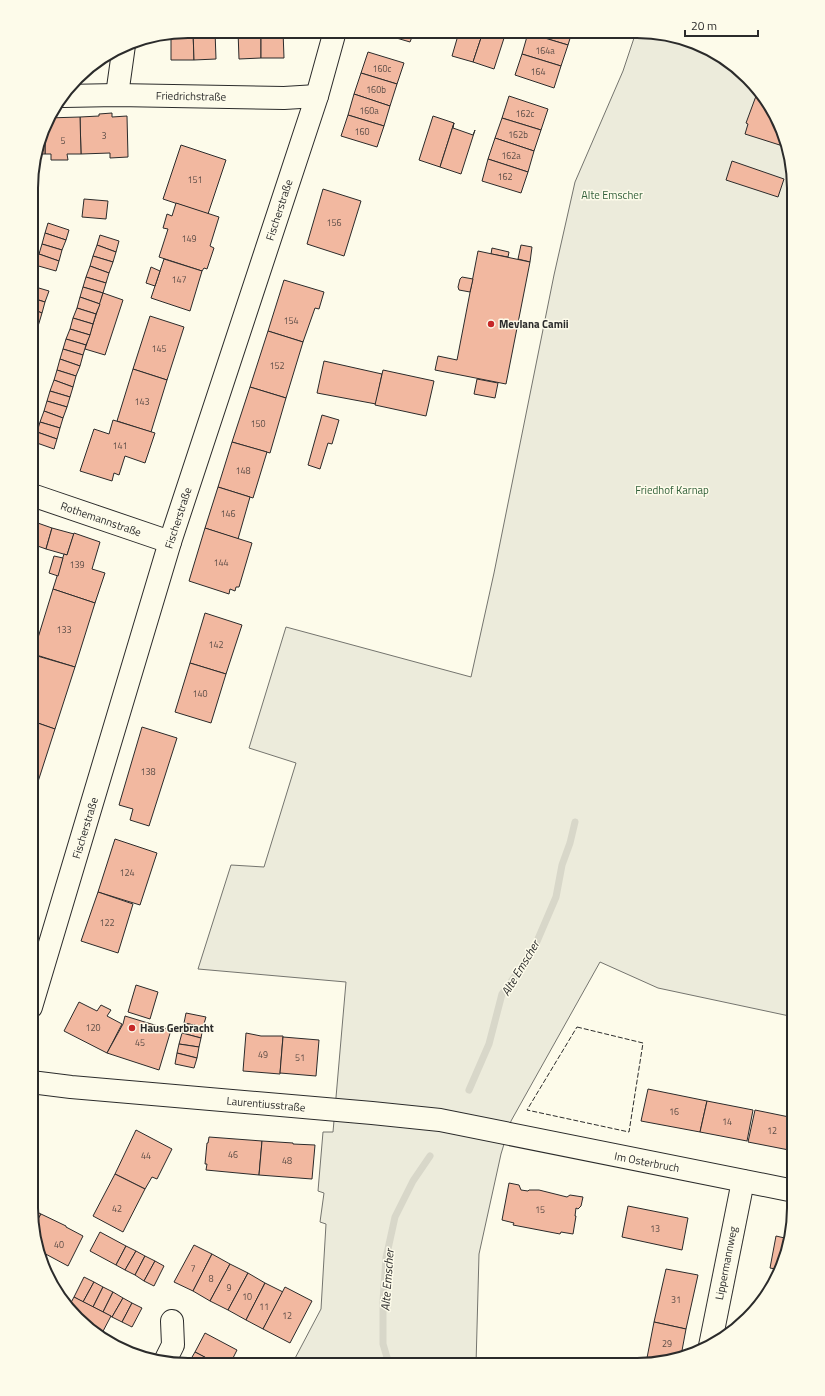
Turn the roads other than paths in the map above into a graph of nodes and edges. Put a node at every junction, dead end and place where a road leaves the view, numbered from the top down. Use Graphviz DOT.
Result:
graph roads {
  1 [pos="333,38"];
  2 [pos="123,53"];
  3 [pos="117,95"];
  4 [pos="70,96"];
  5 [pos="317,96"];
  6 [pos="38,497"];
  7 [pos="170,542"];
  8 [pos="38,984"];
  9 [pos="38,1083"];
  10 [pos="500,1132"];
  11 [pos="743,1181"];
  12 [pos="787,1190"];
  13 [pos="172,1321"];
  14 [pos="712,1338"];
  15 [pos="167,1357"];
  1 -- 5 [label="street, Fischerstraße"];
  2 -- 3 [label="street"];
  3 -- 4 [label="street, Friedrichstraße"];
  3 -- 5 [label="street, Friedrichstraße"];
  5 -- 7 [label="street, Fischerstraße"];
  6 -- 7 [label="street, Rothemannstraße"];
  7 -- 8 [label="street, Fischerstraße"];
  9 -- 10 [label="street, Laurentiusstraße"];
  10 -- 11 [label="street, Im Osterbruch"];
  11 -- 12 [label="street, Im Osterbruch"];
  11 -- 14 [label="street, Lippermannweg"];
  13 -- 15 [label="street"];
}
